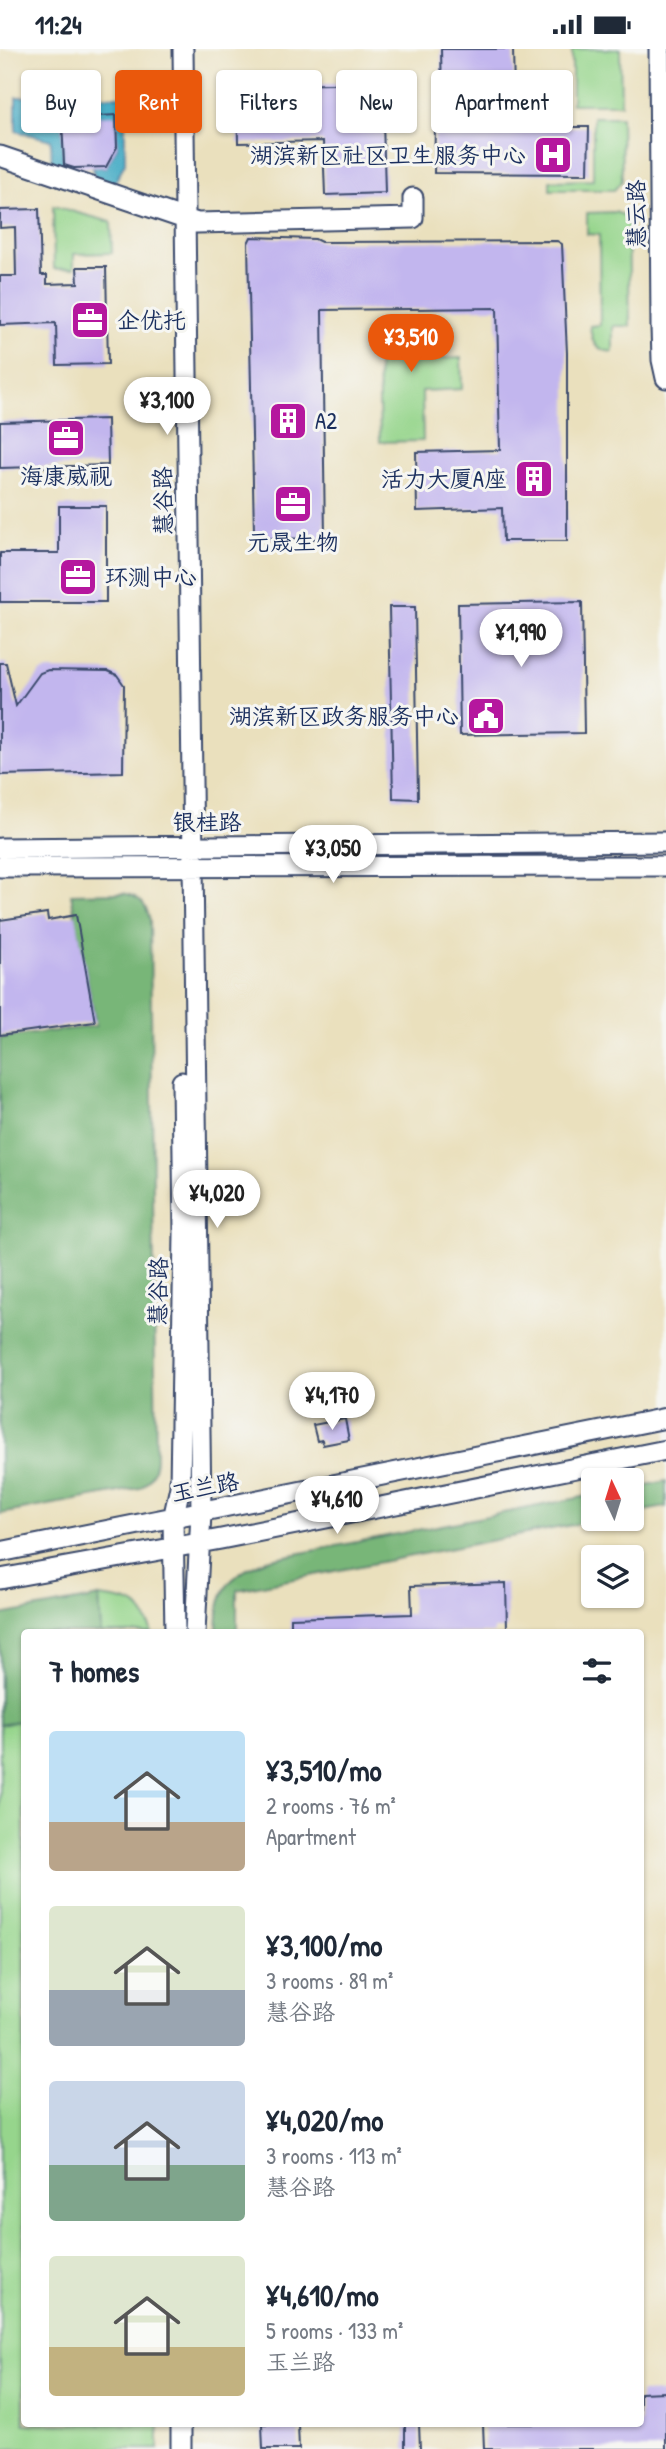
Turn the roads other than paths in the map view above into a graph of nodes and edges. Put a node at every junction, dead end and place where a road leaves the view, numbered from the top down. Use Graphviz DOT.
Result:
graph roads {
  1 [pos="183,49"];
  2 [pos="659,49"];
  3 [pos="0,156"];
  4 [pos="413,198"];
  5 [pos="184,219"];
  6 [pos="666,378"];
  7 [pos="666,842"];
  8 [pos="0,848"];
  9 [pos="185,856"];
  10 [pos="666,866"];
  11 [pos="0,867"];
  12 [pos="666,1418"];
  13 [pos="666,1450"];
  14 [pos="201,1513"];
  15 [pos="173,1519"];
  16 [pos="201,1542"];
  17 [pos="173,1547"];
  18 [pos="0,1552"];
  19 [pos="0,1579"];
  20 [pos="174,1629"];
  21 [pos="195,1629"];
  22 [pos="181,2427"];
  23 [pos="193,2427"];
  24 [pos="181,2449"];
  25 [pos="193,2449"];
  1 -- 5 [label="street, 慧谷路"];
  2 -- 6 [label="street, 慧云路"];
  3 -- 5 [label="street"];
  4 -- 5 [label="street"];
  5 -- 9 [label="street, 慧谷路"];
  7 -- 9 [label="street, 银桂路"];
  8 -- 9 [label="street, 银桂路"];
  9 -- 10 [label="street, 银桂路"];
  9 -- 11 [label="street, 银桂路"];
  9 -- 14 [label="street, 慧谷路"];
  9 -- 15 [label="street, 慧谷路"];
  12 -- 14 [label="street, 玉兰路"];
  13 -- 16 [label="street"];
  14 -- 15 [label="street, 玉兰路"];
  14 -- 16 [label="street, 慧谷路"];
  15 -- 17 [label="street, 慧谷路"];
  15 -- 18 [label="street, 玉兰路"];
  16 -- 17 [label="street"];
  16 -- 21 [label="street, 慧谷路"];
  17 -- 19 [label="street"];
  17 -- 20 [label="street, 慧谷路"];
  22 -- 24 [label="street"];
  23 -- 25 [label="street"];
}
